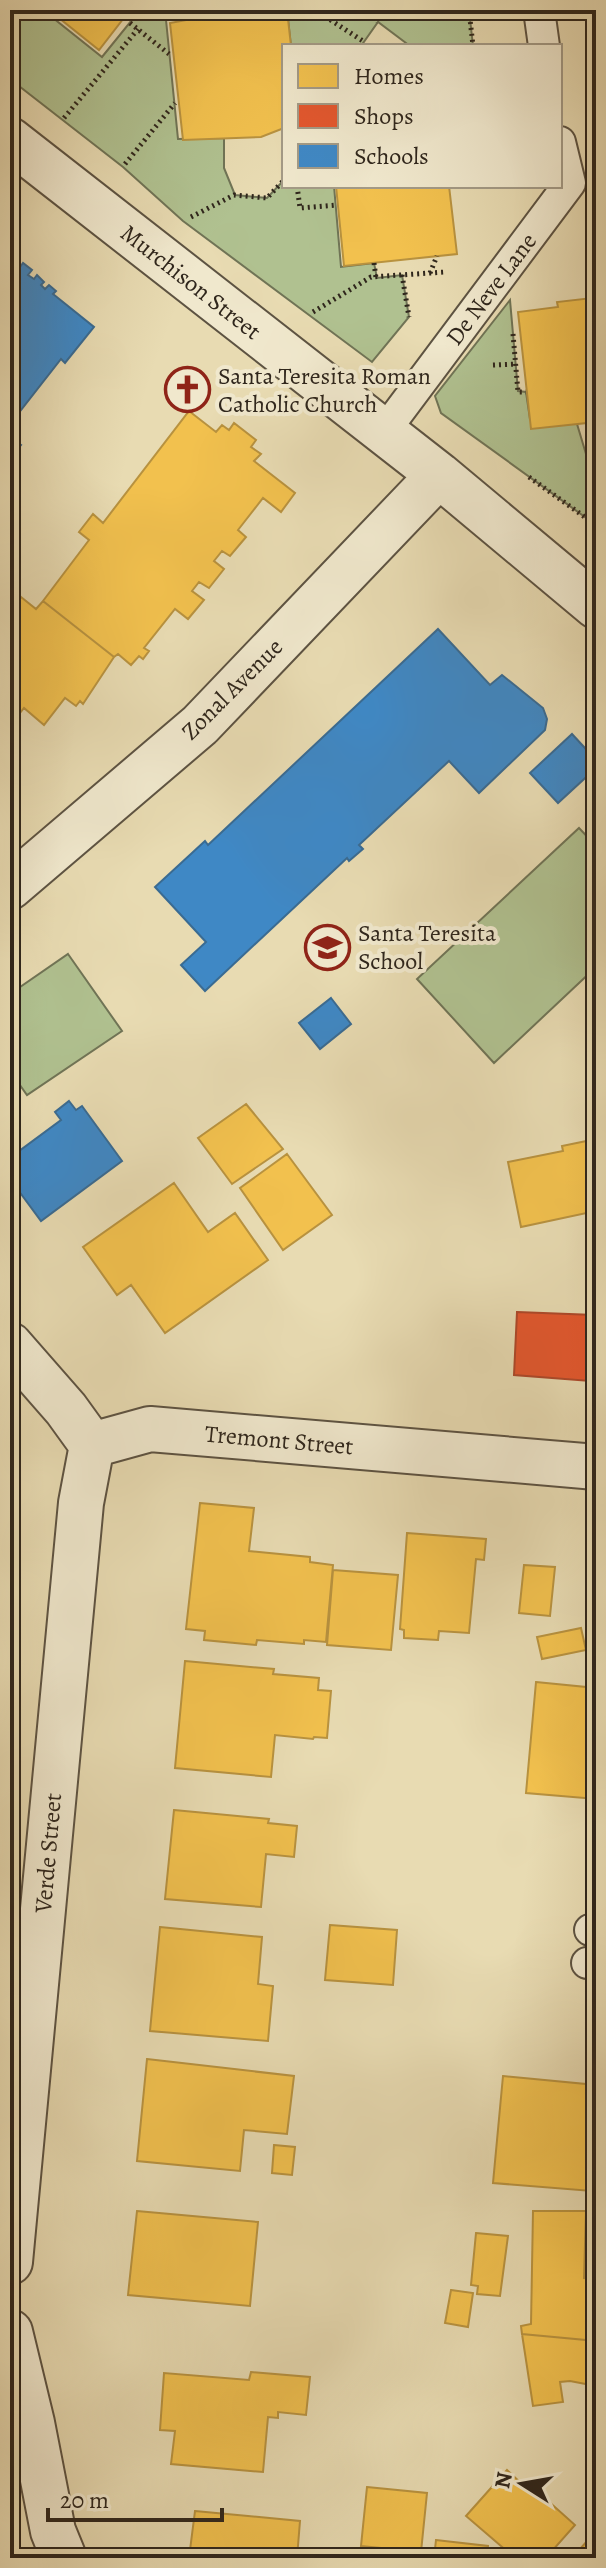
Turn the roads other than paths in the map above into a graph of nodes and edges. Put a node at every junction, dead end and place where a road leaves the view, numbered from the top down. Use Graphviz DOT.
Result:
graph roads {
  1 [pos="539,10"];
  2 [pos="544,44"];
  3 [pos="10,140"];
  4 [pos="562,146"];
  5 [pos="583,185"];
  6 [pos="383,433"];
  7 [pos="439,475"];
  8 [pos="596,606"];
  9 [pos="10,887"];
  10 [pos="10,1345"];
  11 [pos="92,1445"];
  12 [pos="596,1467"];
  13 [pos="10,2262"];
  14 [pos="10,2332"];
  15 [pos="64,2558"];
  1 -- 2 [label="lane"];
  3 -- 6 [label="street, Murchison Street"];
  4 -- 5 [label="lane, De Neve Lane"];
  5 -- 6 [label="lane, De Neve Lane"];
  6 -- 7 [label="street, Murchison Street"];
  7 -- 8 [label="street, Murchison Street"];
  7 -- 9 [label="street, Zonal Avenue"];
  10 -- 11 [label="street"];
  11 -- 12 [label="street, Tremont Street"];
  11 -- 13 [label="street, Verde Street"];
  14 -- 15 [label="street"];
}
